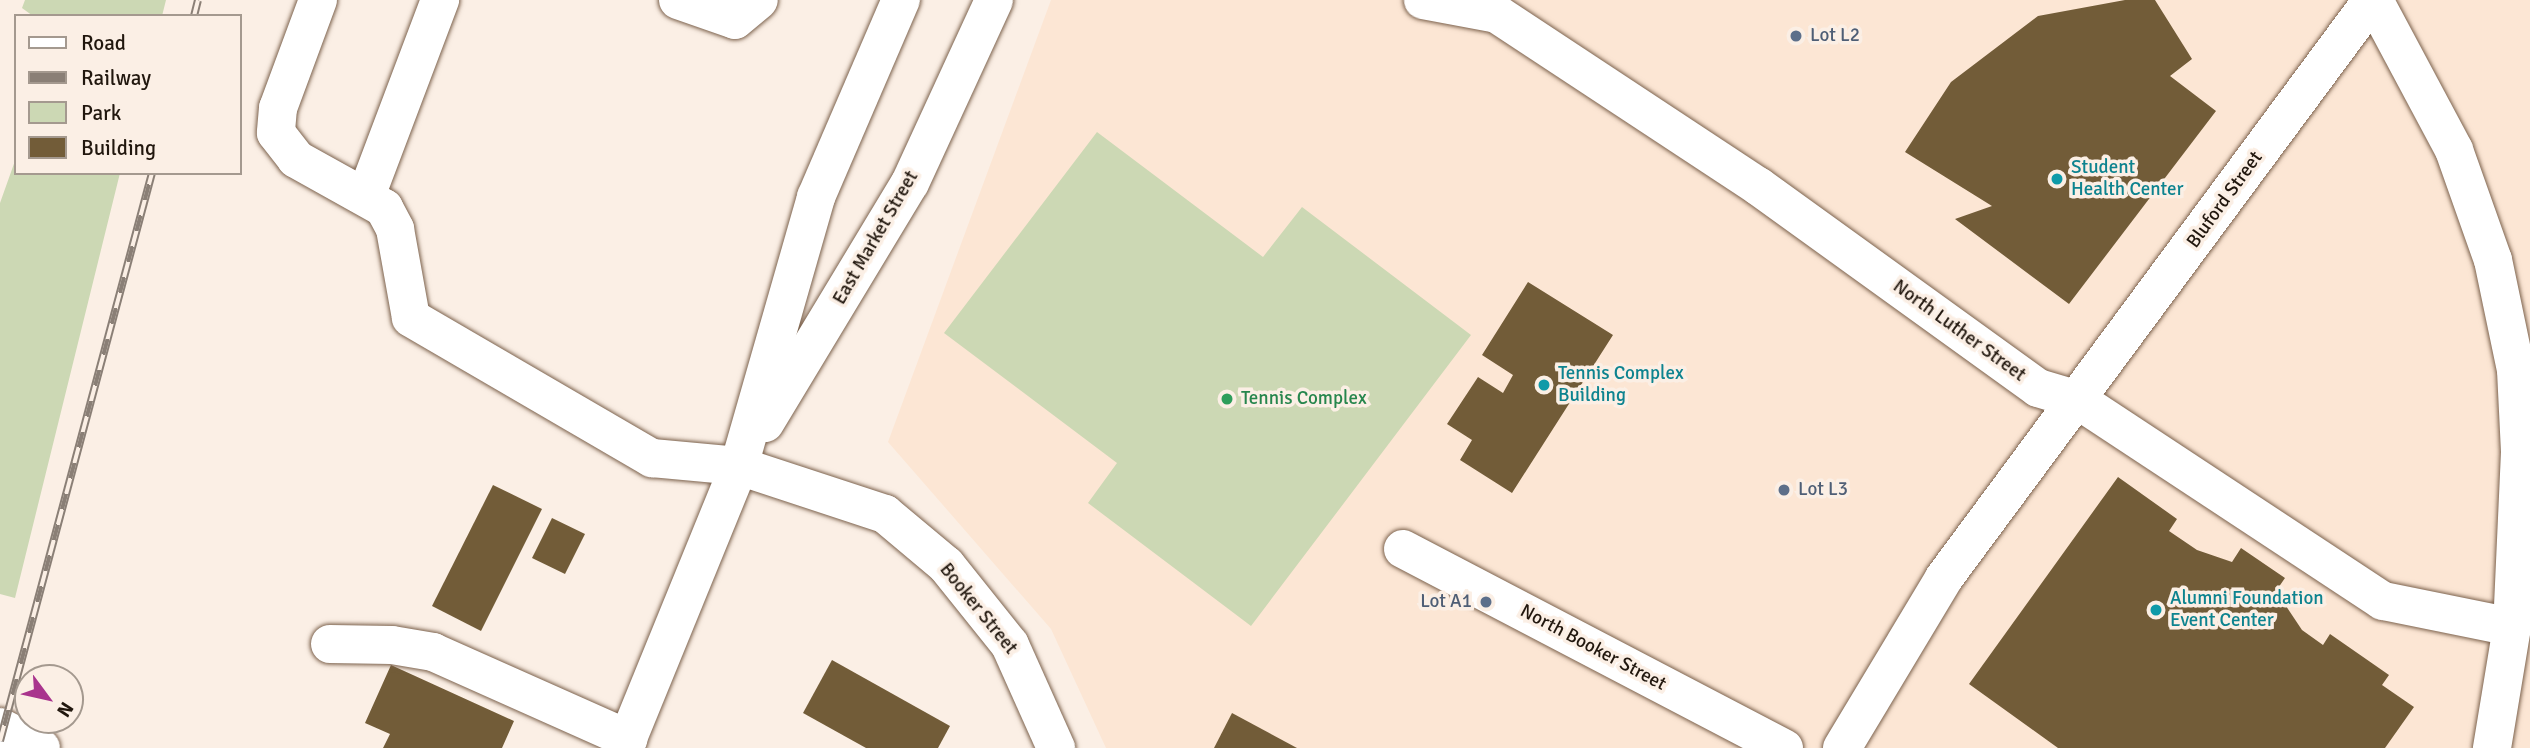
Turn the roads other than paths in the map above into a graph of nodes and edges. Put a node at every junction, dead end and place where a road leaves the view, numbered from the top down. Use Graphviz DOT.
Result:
graph roads {
  1 [pos="318,0"];
  2 [pos="440,0"];
  3 [pos="678,0"];
  4 [pos="758,0"];
  5 [pos="994,0"];
  6 [pos="1423,0"];
  7 [pos="2373,0"];
  8 [pos="896,2"];
  9 [pos="366,196"];
  10 [pos="2078,400"];
  11 [pos="739,466"];
  12 [pos="1403,549"];
  13 [pos="2512,627"];
  14 [pos="330,644"];
  15 [pos="0,727"];
  16 [pos="626,744"];
  17 [pos="41,748"];
  18 [pos="1056,748"];
  19 [pos="1784,748"];
  20 [pos="1842,748"];
  21 [pos="2492,748"];
  1 -- 9 [label="main road"];
  2 -- 9 [label="main road"];
  3 -- 4 [label="main road"];
  5 -- 11 [label="main road, East Market Street"];
  6 -- 10 [label="main road, North Luther Street"];
  7 -- 10 [label="main road, Bluford Street"];
  7 -- 13 [label="main road"];
  8 -- 11 [label="main road, East Market Street"];
  9 -- 11 [label="main road, Booker Street"];
  10 -- 13 [label="main road, North Luther Street"];
  10 -- 20 [label="main road, Bluford Street"];
  11 -- 16 [label="main road, East Market Street"];
  11 -- 18 [label="main road, Booker Street"];
  12 -- 19 [label="main road, North Booker Street"];
  13 -- 21 [label="main road"];
  14 -- 16 [label="main road"];
  15 -- 17 [label="main road"];
}
